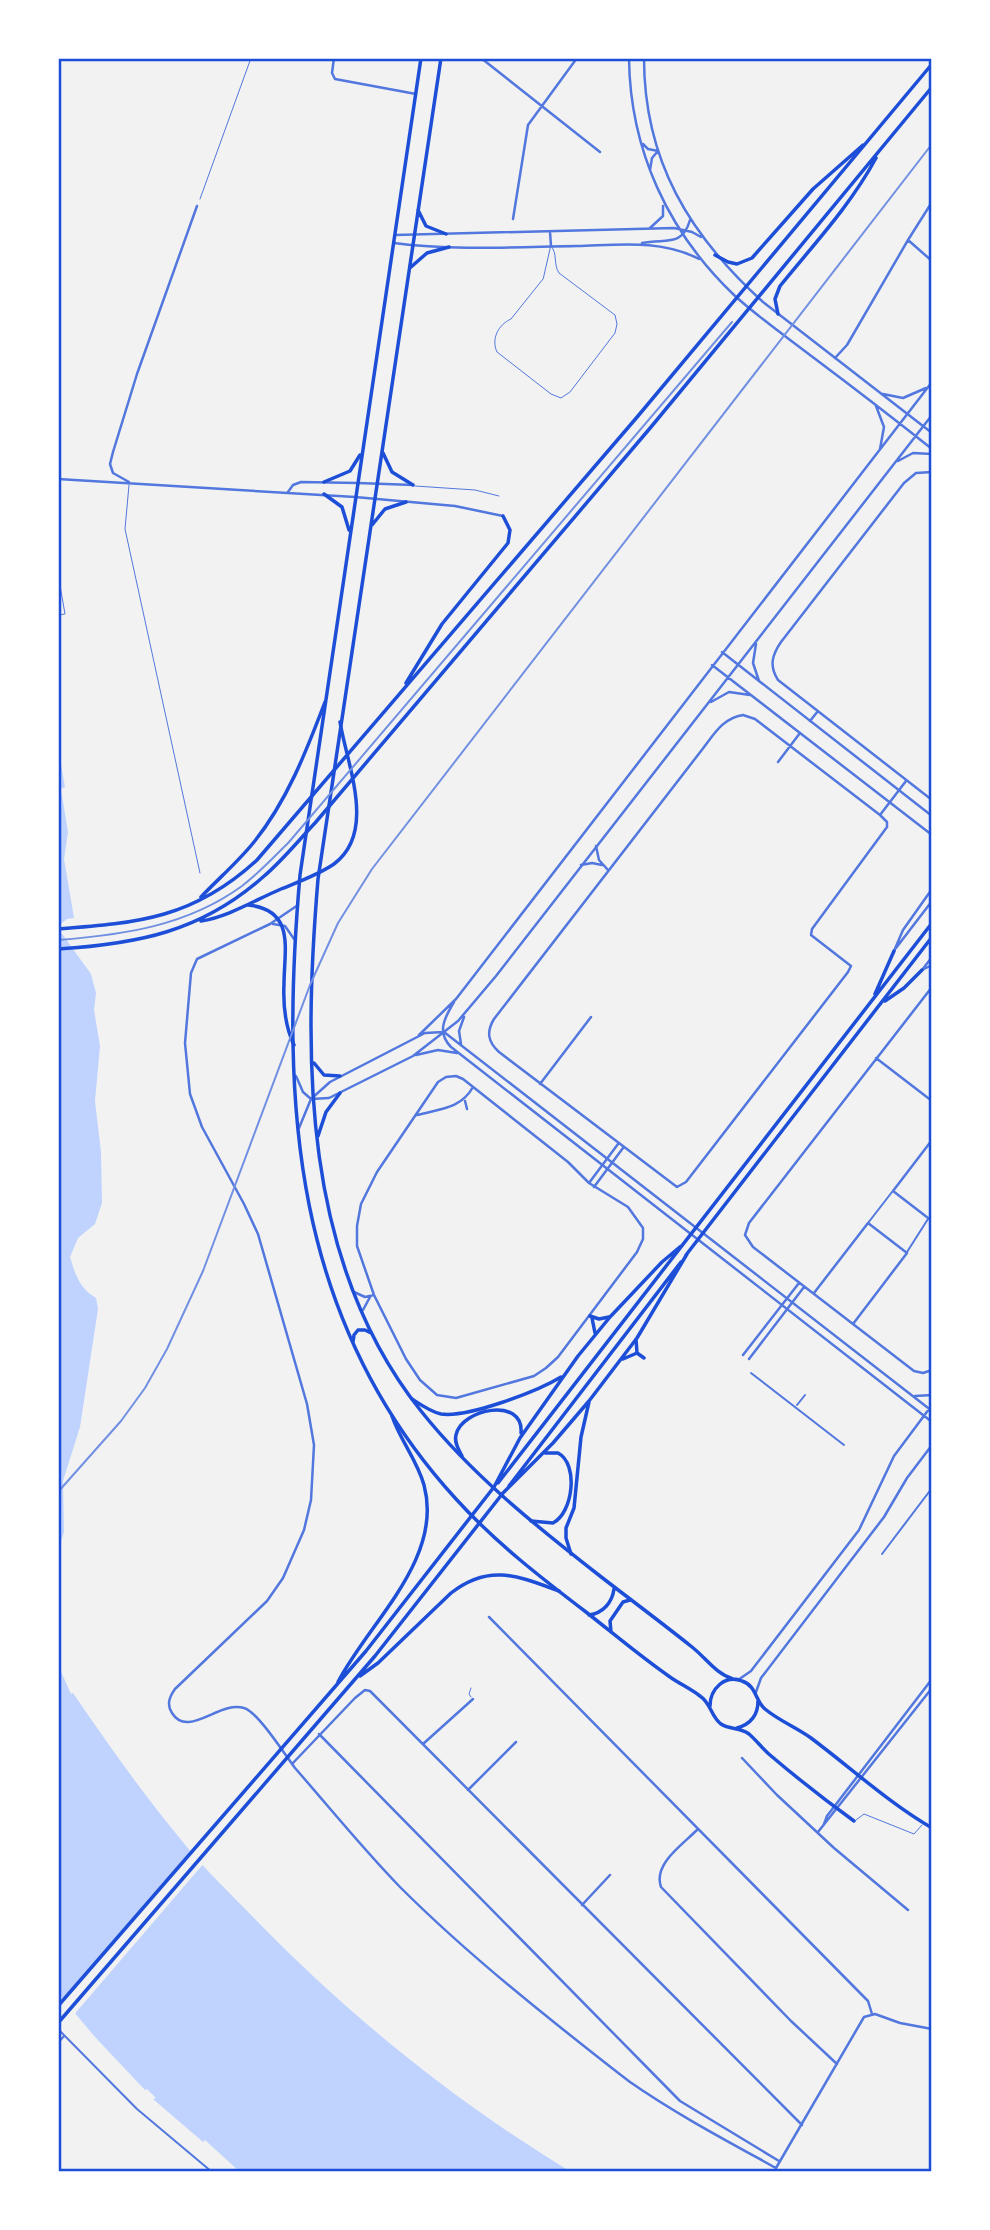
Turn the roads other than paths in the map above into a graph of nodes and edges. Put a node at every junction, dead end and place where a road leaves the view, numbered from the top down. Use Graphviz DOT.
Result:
graph roads {
  1 [pos="251,58"];
  2 [pos="334,58"];
  3 [pos="421,58"];
  4 [pos="481,58"];
  5 [pos="577,58"];
  6 [pos="629,58"];
  7 [pos="644,58"];
  8 [pos="441,59"];
  9 [pos="932,64"];
  10 [pos="932,87"];
  11 [pos="416,94"];
  12 [pos="542,106"];
  13 [pos="872,137"];
  14 [pos="640,142"];
  15 [pos="658,151"];
  16 [pos="879,151"];
  17 [pos="600,152"];
  18 [pos="650,172"];
  19 [pos="200,199"];
  20 [pos="662,199"];
  21 [pos="932,202"];
  22 [pos="197,205"];
  23 [pos="418,206"];
  24 [pos="513,219"];
  25 [pos="690,220"];
  26 [pos="650,229"];
  27 [pos="677,229"];
  28 [pos="686,230"];
  29 [pos="551,232"];
  30 [pos="446,234"];
  31 [pos="395,235"];
  32 [pos="414,235"];
  33 [pos="683,236"];
  34 [pos="702,238"];
  35 [pos="908,240"];
  36 [pos="394,243"];
  37 [pos="638,244"];
  38 [pos="412,246"];
  39 [pos="551,246"];
  40 [pos="449,247"];
  41 [pos="715,254"];
  42 [pos="700,260"];
  43 [pos="932,261"];
  44 [pos="409,269"];
  45 [pos="778,314"];
  46 [pos="835,358"];
  47 [pos="931,384"];
  48 [pos="880,393"];
  49 [pos="874,403"];
  50 [pos="908,414"];
  51 [pos="932,415"];
  52 [pos="900,424"];
  53 [pos="923,426"];
  54 [pos="932,433"];
  55 [pos="916,436"];
  56 [pos="383,449"];
  57 [pos="362,450"];
  58 [pos="932,452"];
  59 [pos="878,453"];
  60 [pos="895,462"];
  61 [pos="932,472"];
  62 [pos="58,479"];
  63 [pos="129,482"];
  64 [pos="324,482"];
  65 [pos="358,483"];
  66 [pos="377,484"];
  67 [pos="413,485"];
  68 [pos="288,492"];
  69 [pos="324,494"];
  70 [pos="499,496"];
  71 [pos="355,497"];
  72 [pos="375,499"];
  73 [pos="406,502"];
  74 [pos="503,516"];
  75 [pos="370,527"];
  76 [pos="349,536"];
  77 [pos="58,574"];
  78 [pos="58,615"];
  79 [pos="757,640"];
  80 [pos="722,652"];
  81 [pos="712,665"];
  82 [pos="738,665"];
  83 [pos="729,677"];
  84 [pos="760,682"];
  85 [pos="402,691"];
  86 [pos="753,696"];
  87 [pos="325,702"];
  88 [pos="706,706"];
  89 [pos="818,711"];
  90 [pos="810,721"];
  91 [pos="340,722"];
  92 [pos="800,733"];
  93 [pos="791,746"];
  94 [pos="778,762"];
  95 [pos="906,780"];
  96 [pos="899,791"];
  97 [pos="932,800"];
  98 [pos="890,802"];
  99 [pos="880,815"];
  100 [pos="932,816"];
  101 [pos="932,835"];
  102 [pos="596,845"];
  103 [pos="582,865"];
  104 [pos="602,865"];
  105 [pos="608,870"];
  106 [pos="200,873"];
  107 [pos="932,889"];
  108 [pos="197,901"];
  109 [pos="932,901"];
  110 [pos="246,905"];
  111 [pos="298,905"];
  112 [pos="198,921"];
  113 [pos="932,923"];
  114 [pos="270,924"];
  115 [pos="58,929"];
  116 [pos="932,937"];
  117 [pos="296,942"];
  118 [pos="58,949"];
  119 [pos="894,951"];
  120 [pos="932,957"];
  121 [pos="932,965"];
  122 [pos="922,970"];
  123 [pos="932,986"];
  124 [pos="873,998"];
  125 [pos="456,999"];
  126 [pos="880,1004"];
  127 [pos="468,1011"];
  128 [pos="591,1017"];
  129 [pos="444,1033"];
  130 [pos="419,1035"];
  131 [pos="294,1045"];
  132 [pos="461,1045"];
  133 [pos="460,1054"];
  134 [pos="413,1056"];
  135 [pos="876,1058"];
  136 [pos="313,1060"];
  137 [pos="294,1069"];
  138 [pos="340,1076"];
  139 [pos="540,1084"];
  140 [pos="473,1087"];
  141 [pos="340,1093"];
  142 [pos="313,1098"];
  143 [pos="465,1101"];
  144 [pos="932,1101"];
  145 [pos="467,1109"];
  146 [pos="417,1115"];
  147 [pos="298,1137"];
  148 [pos="932,1140"];
  149 [pos="317,1142"];
  150 [pos="618,1144"];
  151 [pos="623,1148"];
  152 [pos="608,1158"];
  153 [pos="612,1162"];
  154 [pos="602,1166"];
  155 [pos="607,1169"];
  156 [pos="589,1183"];
  157 [pos="594,1187"];
  158 [pos="893,1191"];
  159 [pos="930,1220"];
  160 [pos="869,1223"];
  161 [pos="681,1247"];
  162 [pos="907,1253"];
  163 [pos="687,1254"];
  164 [pos="799,1283"];
  165 [pos="804,1287"];
  166 [pos="354,1292"];
  167 [pos="814,1294"];
  168 [pos="373,1296"];
  169 [pos="787,1298"];
  170 [pos="792,1302"];
  171 [pos="782,1306"];
  172 [pos="787,1309"];
  173 [pos="363,1313"];
  174 [pos="591,1317"];
  175 [pos="610,1317"];
  176 [pos="853,1324"];
  177 [pos="373,1334"];
  178 [pos="595,1334"];
  179 [pos="636,1338"];
  180 [pos="353,1344"];
  181 [pos="637,1353"];
  182 [pos="743,1355"];
  183 [pos="644,1358"];
  184 [pos="748,1359"];
  185 [pos="621,1360"];
  186 [pos="932,1370"];
  187 [pos="751,1373"];
  188 [pos="563,1376"];
  189 [pos="805,1395"];
  190 [pos="932,1395"];
  191 [pos="913,1396"];
  192 [pos="412,1399"];
  193 [pos="589,1401"];
  194 [pos="932,1405"];
  195 [pos="796,1407"];
  196 [pos="931,1410"];
  197 [pos="924,1415"];
  198 [pos="392,1416"];
  199 [pos="932,1422"];
  200 [pos="520,1438"];
  201 [pos="844,1445"];
  202 [pos="932,1446"];
  203 [pos="543,1454"];
  204 [pos="462,1456"];
  205 [pos="494,1487"];
  206 [pos="932,1488"];
  207 [pos="503,1493"];
  208 [pos="531,1521"];
  209 [pos="571,1554"];
  210 [pos="882,1554"];
  211 [pos="614,1587"];
  212 [pos="559,1591"];
  213 [pos="632,1601"];
  214 [pos="589,1615"];
  215 [pos="489,1617"];
  216 [pos="611,1632"];
  217 [pos="355,1679"];
  218 [pos="735,1679"];
  219 [pos="932,1679"];
  220 [pos="335,1688"];
  221 [pos="471,1688"];
  222 [pos="932,1688"];
  223 [pos="756,1692"];
  224 [pos="475,1699"];
  225 [pos="758,1699"];
  226 [pos="711,1709"];
  227 [pos="734,1728"];
  228 [pos="320,1734"];
  229 [pos="516,1742"];
  230 [pos="423,1744"];
  231 [pos="742,1758"];
  232 [pos="292,1764"];
  233 [pos="860,1777"];
  234 [pos="468,1790"];
  235 [pos="836,1807"];
  236 [pos="854,1821"];
  237 [pos="923,1823"];
  238 [pos="932,1828"];
  239 [pos="697,1829"];
  240 [pos="818,1832"];
  241 [pos="610,1875"];
  242 [pos="582,1905"];
  243 [pos="908,1910"];
  244 [pos="58,2006"];
  245 [pos="872,2014"];
  246 [pos="58,2023"];
  247 [pos="58,2029"];
  248 [pos="932,2029"];
  249 [pos="64,2036"];
  250 [pos="58,2043"];
  251 [pos="837,2064"];
  252 [pos="802,2125"];
  253 [pos="780,2162"];
  254 [pos="775,2171"];
  255 [pos="212,2172"];
  1 -- 19 [label="lane"];
  2 -- 11 [label="street"];
  3 -- 11 [label="main road"];
  4 -- 12 [label="street"];
  5 -- 12 [label="street"];
  6 -- 14 [label="street"];
  7 -- 15 [label="street"];
  8 -- 23 [label="main road"];
  9 -- 13 [label="main road"];
  10 -- 16 [label="main road"];
  11 -- 31 [label="main road"];
  12 -- 17 [label="street"];
  12 -- 24 [label="street"];
  13 -- 41 [label="main road"];
  13 -- 85 [label="main road"];
  14 -- 15 [label="street"];
  14 -- 18 [label="street"];
  15 -- 18 [label="street"];
  15 -- 25 [label="street"];
  16 -- 45 [label="main road"];
  16 -- 112 [label="main road"];
  18 -- 20 [label="street"];
  20 -- 26 [label="street"];
  20 -- 27 [label="street"];
  21 -- 35 [label="street"];
  22 -- 63 [label="street"];
  23 -- 30 [label="main road"];
  23 -- 32 [label="main road"];
  25 -- 28 [label="street"];
  25 -- 34 [label="street"];
  26 -- 27 [label="street"];
  26 -- 29 [label="street"];
  27 -- 28 [label="street"];
  27 -- 33 [label="street"];
  28 -- 33 [label="street"];
  28 -- 34 [label="street"];
  29 -- 30 [label="street"];
  29 -- 39 [label="street"];
  30 -- 32 [label="street"];
  31 -- 32 [label="street"];
  31 -- 36 [label="main road"];
  32 -- 38 [label="main road"];
  33 -- 37 [label="street"];
  33 -- 42 [label="street"];
  34 -- 41 [label="street"];
  35 -- 43 [label="street"];
  35 -- 46 [label="street"];
  36 -- 38 [label="street"];
  36 -- 57 [label="main road"];
  37 -- 39 [label="street"];
  37 -- 42 [label="street"];
  38 -- 40 [label="street"];
  38 -- 44 [label="main road"];
  39 -- 39 [label="lane"];
  39 -- 40 [label="street"];
  40 -- 44 [label="main road"];
  41 -- 45 [label="street"];
  42 -- 49 [label="street"];
  44 -- 56 [label="main road"];
  45 -- 46 [label="street"];
  46 -- 48 [label="street"];
  47 -- 48 [label="street"];
  47 -- 50 [label="street"];
  48 -- 50 [label="street"];
  49 -- 52 [label="street"];
  49 -- 59 [label="street"];
  50 -- 52 [label="street"];
  50 -- 53 [label="street"];
  51 -- 53 [label="street"];
  52 -- 55 [label="street"];
  52 -- 59 [label="street"];
  53 -- 54 [label="street"];
  53 -- 55 [label="street"];
  55 -- 58 [label="street"];
  55 -- 60 [label="street"];
  56 -- 66 [label="main road"];
  56 -- 67 [label="main road"];
  57 -- 64 [label="main road"];
  57 -- 65 [label="main road"];
  58 -- 60 [label="street"];
  59 -- 80 [label="street"];
  60 -- 79 [label="street"];
  61 -- 89 [label="street"];
  62 -- 63 [label="street"];
  63 -- 68 [label="street"];
  63 -- 106 [label="lane"];
  64 -- 65 [label="street"];
  64 -- 68 [label="street"];
  65 -- 66 [label="street"];
  65 -- 71 [label="main road"];
  66 -- 67 [label="street"];
  66 -- 72 [label="main road"];
  67 -- 70 [label="lane"];
  68 -- 69 [label="street"];
  69 -- 71 [label="street"];
  69 -- 76 [label="main road"];
  71 -- 72 [label="street"];
  71 -- 76 [label="main road"];
  72 -- 73 [label="street"];
  72 -- 75 [label="main road"];
  73 -- 74 [label="street"];
  73 -- 75 [label="main road"];
  74 -- 85 [label="main road"];
  75 -- 91 [label="main road"];
  76 -- 87 [label="main road"];
  77 -- 78 [label="lane"];
  79 -- 82 [label="street"];
  79 -- 84 [label="street"];
  80 -- 81 [label="street"];
  80 -- 82 [label="street"];
  81 -- 83 [label="street"];
  81 -- 125 [label="street"];
  82 -- 83 [label="street"];
  82 -- 84 [label="street"];
  83 -- 86 [label="street"];
  83 -- 88 [label="street"];
  84 -- 90 [label="street"];
  85 -- 108 [label="main road"];
  86 -- 88 [label="street"];
  86 -- 92 [label="street"];
  87 -- 108 [label="main road"];
  87 -- 111 [label="main road"];
  88 -- 102 [label="street"];
  89 -- 90 [label="street"];
  89 -- 95 [label="street"];
  90 -- 96 [label="street"];
  91 -- 110 [label="main road"];
  91 -- 136 [label="main road"];
  92 -- 93 [label="street"];
  92 -- 98 [label="street"];
  93 -- 94 [label="street"];
  93 -- 99 [label="street"];
  93 -- 105 [label="street"];
  95 -- 96 [label="street"];
  95 -- 97 [label="street"];
  96 -- 98 [label="street"];
  96 -- 100 [label="street"];
  98 -- 99 [label="street"];
  98 -- 101 [label="street"];
  99 -- 151 [label="street"];
  102 -- 103 [label="street"];
  102 -- 104 [label="street"];
  103 -- 104 [label="street"];
  103 -- 127 [label="street"];
  104 -- 105 [label="street"];
  105 -- 139 [label="street"];
  107 -- 119 [label="street"];
  108 -- 115 [label="main road"];
  109 -- 119 [label="street"];
  110 -- 112 [label="main road"];
  110 -- 131 [label="main road"];
  111 -- 114 [label="street"];
  111 -- 117 [label="main road"];
  112 -- 118 [label="main road"];
  113 -- 124 [label="main road"];
  114 -- 117 [label="street"];
  114 -- 232 [label="street"];
  116 -- 126 [label="main road"];
  117 -- 131 [label="main road"];
  119 -- 124 [label="main road"];
  120 -- 122 [label="street"];
  121 -- 122 [label="street"];
  122 -- 126 [label="main road"];
  123 -- 135 [label="street"];
  124 -- 161 [label="main road"];
  125 -- 129 [label="street"];
  125 -- 130 [label="street"];
  126 -- 163 [label="main road"];
  127 -- 129 [label="street"];
  127 -- 132 [label="street"];
  128 -- 139 [label="street"];
  129 -- 130 [label="street"];
  129 -- 132 [label="street"];
  129 -- 133 [label="street"];
  129 -- 134 [label="street"];
  130 -- 138 [label="street"];
  131 -- 137 [label="main road"];
  132 -- 152 [label="street"];
  133 -- 134 [label="street"];
  133 -- 154 [label="street"];
  134 -- 141 [label="street"];
  135 -- 144 [label="street"];
  135 -- 164 [label="street"];
  136 -- 138 [label="main road"];
  136 -- 142 [label="main road"];
  137 -- 142 [label="street"];
  137 -- 147 [label="main road"];
  138 -- 142 [label="street"];
  139 -- 150 [label="street"];
  140 -- 143 [label="street"];
  140 -- 146 [label="street"];
  140 -- 156 [label="street"];
  141 -- 142 [label="street"];
  141 -- 149 [label="main road"];
  142 -- 147 [label="street"];
  142 -- 149 [label="main road"];
  143 -- 145 [label="street"];
  143 -- 146 [label="street"];
  146 -- 168 [label="street"];
  147 -- 180 [label="main road"];
  148 -- 158 [label="street"];
  149 -- 166 [label="main road"];
  150 -- 151 [label="street"];
  150 -- 152 [label="street"];
  151 -- 153 [label="street"];
  152 -- 153 [label="street"];
  152 -- 154 [label="street"];
  153 -- 155 [label="street"];
  153 -- 169 [label="street"];
  154 -- 155 [label="street"];
  154 -- 156 [label="street"];
  155 -- 157 [label="street"];
  155 -- 171 [label="street"];
  156 -- 157 [label="street"];
  157 -- 174 [label="street"];
  158 -- 159 [label="street"];
  158 -- 160 [label="street"];
  159 -- 162 [label="street"];
  160 -- 162 [label="street"];
  160 -- 167 [label="street"];
  161 -- 175 [label="main road"];
  161 -- 205 [label="main road"];
  162 -- 176 [label="street"];
  163 -- 179 [label="main road"];
  163 -- 207 [label="main road"];
  164 -- 165 [label="street"];
  164 -- 169 [label="street"];
  165 -- 167 [label="street"];
  165 -- 170 [label="street"];
  166 -- 168 [label="street"];
  166 -- 173 [label="main road"];
  167 -- 176 [label="street"];
  168 -- 173 [label="street"];
  168 -- 174 [label="street"];
  169 -- 170 [label="street"];
  169 -- 171 [label="street"];
  170 -- 172 [label="street"];
  170 -- 191 [label="street"];
  171 -- 172 [label="street"];
  171 -- 182 [label="street"];
  172 -- 184 [label="street"];
  172 -- 197 [label="street"];
  173 -- 177 [label="main road"];
  174 -- 175 [label="main road"];
  174 -- 178 [label="main road"];
  175 -- 178 [label="main road"];
  176 -- 186 [label="street"];
  177 -- 180 [label="main road"];
  177 -- 192 [label="main road"];
  178 -- 188 [label="main road"];
  179 -- 181 [label="main road"];
  179 -- 185 [label="main road"];
  180 -- 198 [label="main road"];
  181 -- 183 [label="main road"];
  181 -- 185 [label="main road"];
  185 -- 193 [label="main road"];
  187 -- 195 [label="street"];
  188 -- 192 [label="main road"];
  188 -- 200 [label="main road"];
  189 -- 195 [label="street"];
  190 -- 191 [label="street"];
  191 -- 196 [label="street"];
  192 -- 204 [label="main road"];
  193 -- 203 [label="main road"];
  193 -- 209 [label="main road"];
  194 -- 196 [label="street"];
  195 -- 201 [label="street"];
  196 -- 197 [label="street"];
  197 -- 199 [label="street"];
  197 -- 218 [label="street"];
  198 -- 212 [label="main road"];
  198 -- 220 [label="main road"];
  200 -- 204 [label="main road"];
  200 -- 205 [label="main road"];
  202 -- 223 [label="street"];
  203 -- 207 [label="main road"];
  203 -- 208 [label="main road"];
  204 -- 208 [label="main road"];
  205 -- 220 [label="main road"];
  206 -- 210 [label="street"];
  207 -- 217 [label="main road"];
  208 -- 209 [label="main road"];
  209 -- 211 [label="main road"];
  211 -- 213 [label="main road"];
  211 -- 214 [label="main road"];
  212 -- 214 [label="main road"];
  212 -- 217 [label="main road"];
  213 -- 216 [label="main road"];
  213 -- 218 [label="main road"];
  214 -- 216 [label="main road"];
  215 -- 239 [label="street"];
  216 -- 226 [label="main road"];
  217 -- 246 [label="main road"];
  218 -- 223 [label="main road"];
  218 -- 226 [label="main road"];
  219 -- 233 [label="street"];
  220 -- 244 [label="main road"];
  221 -- 224 [label="lane"];
  222 -- 233 [label="street"];
  223 -- 225 [label="main road"];
  224 -- 230 [label="street"];
  225 -- 227 [label="main road"];
  225 -- 233 [label="main road"];
  226 -- 227 [label="main road"];
  227 -- 235 [label="main road"];
  228 -- 230 [label="street"];
  228 -- 232 [label="street"];
  228 -- 253 [label="street"];
  229 -- 234 [label="street"];
  230 -- 234 [label="street"];
  231 -- 240 [label="street"];
  232 -- 254 [label="street"];
  233 -- 235 [label="street"];
  233 -- 237 [label="main road"];
  234 -- 242 [label="street"];
  235 -- 236 [label="main road"];
  235 -- 240 [label="street"];
  236 -- 237 [label="lane"];
  237 -- 238 [label="main road"];
  239 -- 245 [label="street"];
  239 -- 251 [label="street"];
  240 -- 243 [label="street"];
  241 -- 242 [label="street"];
  242 -- 252 [label="street"];
  245 -- 248 [label="street"];
  245 -- 251 [label="street"];
  247 -- 249 [label="street"];
  249 -- 250 [label="street"];
  249 -- 255 [label="street"];
  251 -- 252 [label="street"];
  252 -- 253 [label="street"];
  253 -- 254 [label="street"];
}
